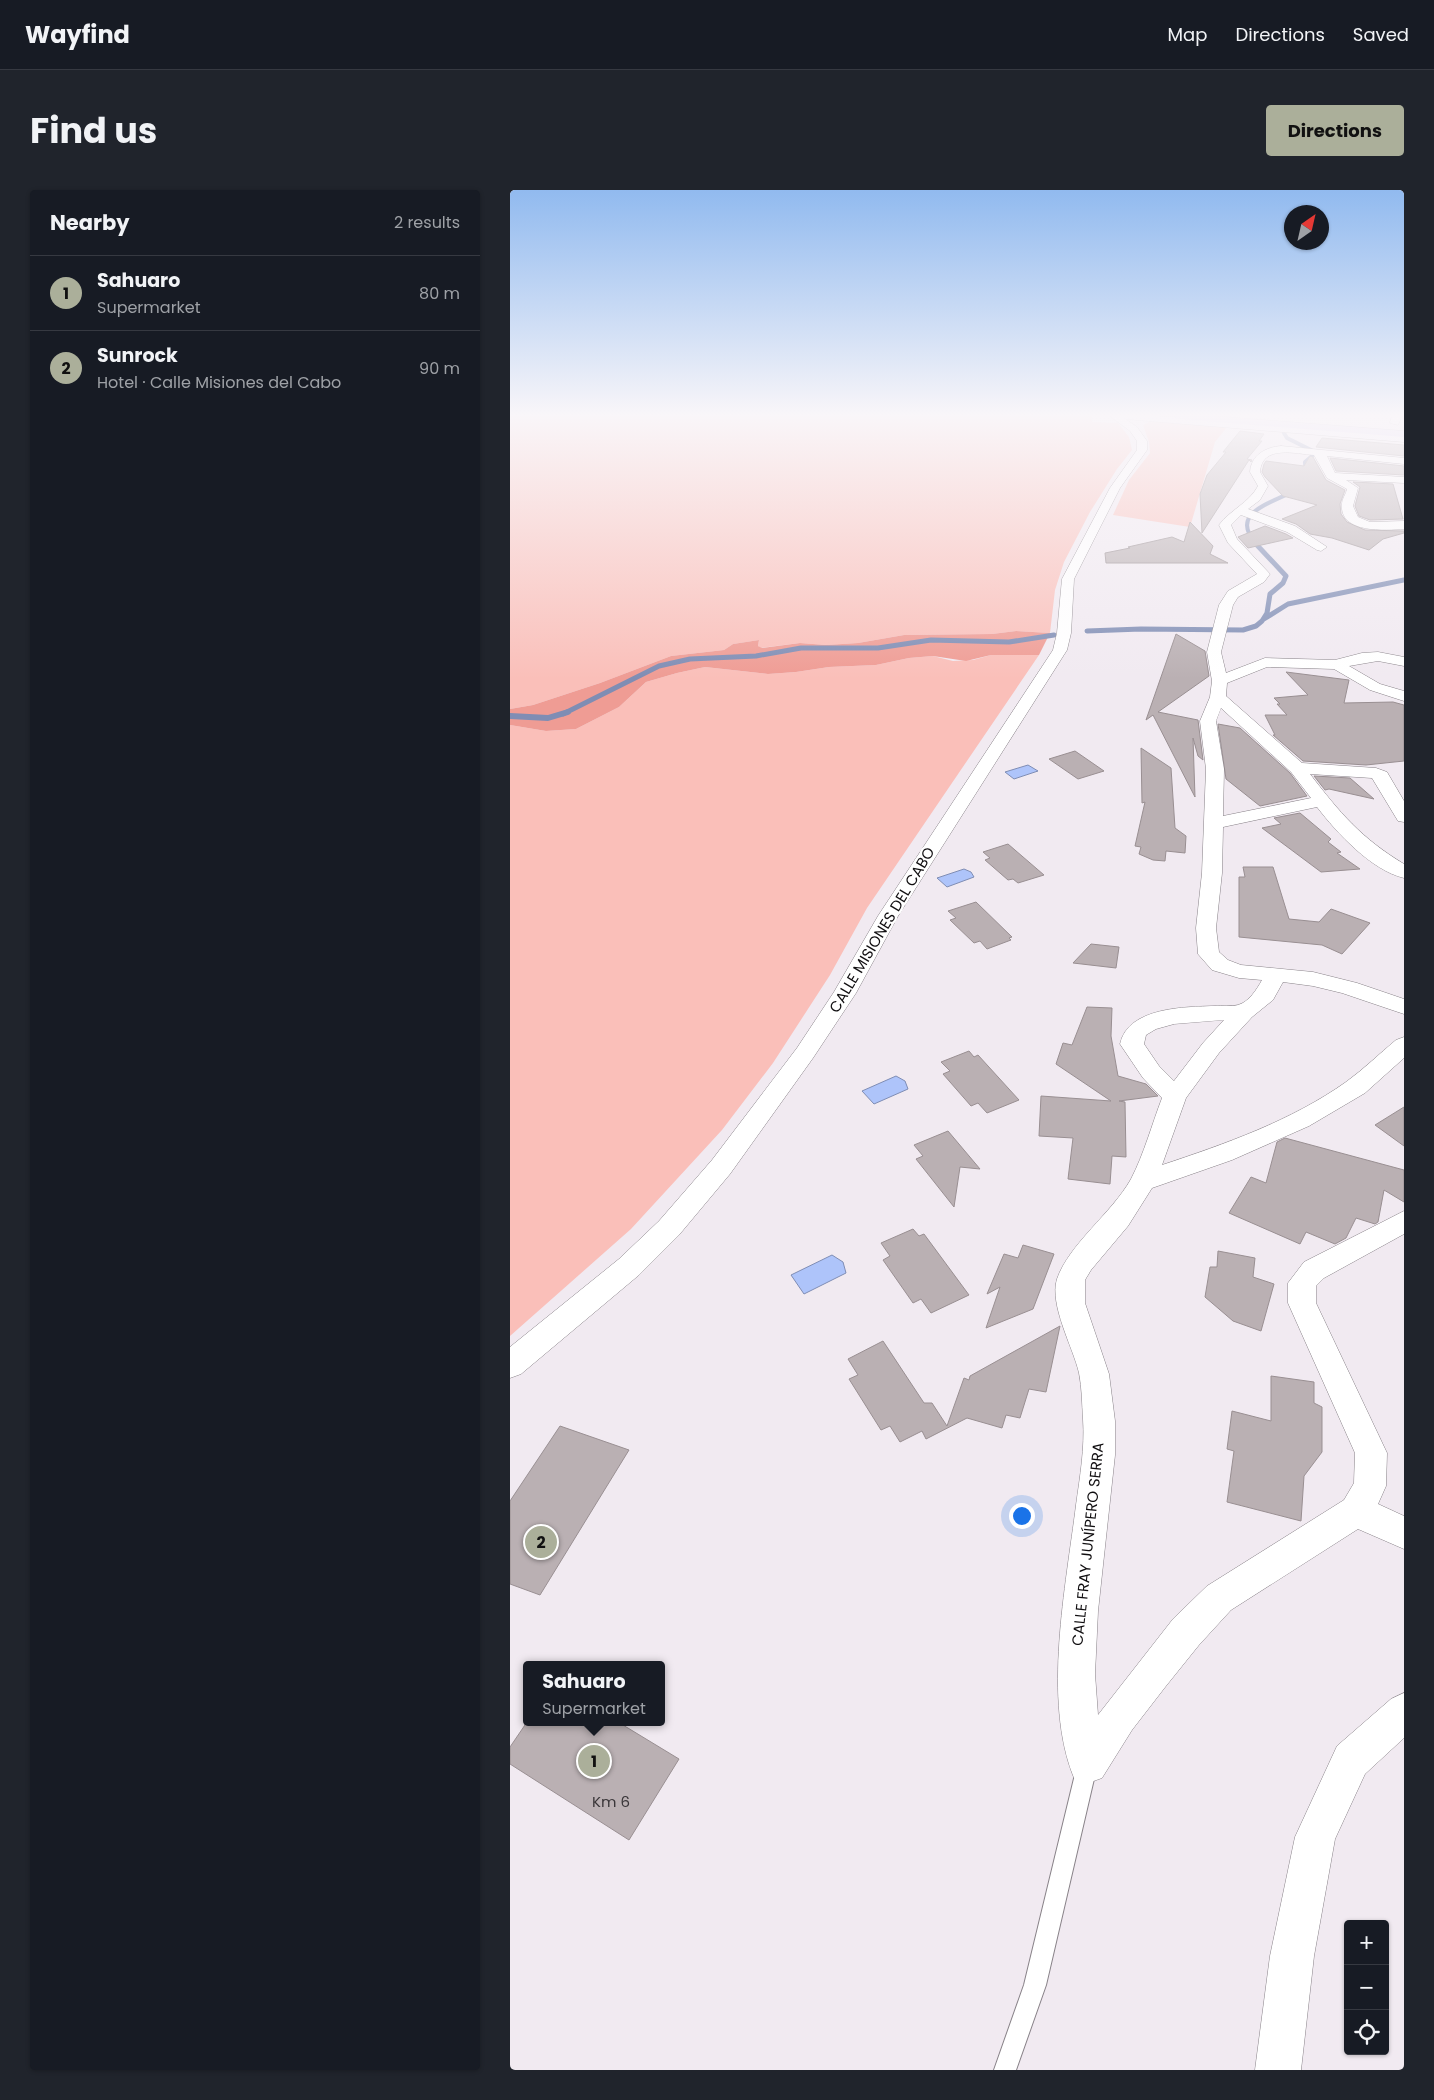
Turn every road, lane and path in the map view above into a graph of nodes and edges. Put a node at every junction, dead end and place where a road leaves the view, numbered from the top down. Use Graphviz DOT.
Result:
graph roads {
  1 [pos="1107,504"];
  2 [pos="1248,504"];
  3 [pos="1348,504"];
  4 [pos="1239,510"];
  5 [pos="1404,525"];
  6 [pos="1320,547"];
  7 [pos="1404,662"];
  8 [pos="1337,665"];
  9 [pos="1219,689"];
  10 [pos="1404,696"];
  11 [pos="1297,768"];
  12 [pos="1320,801"];
  13 [pos="1404,818"];
  14 [pos="1213,823"];
  15 [pos="1404,872"];
  16 [pos="1276,974"];
  17 [pos="1404,1007"];
  18 [pos="1244,1012"];
  19 [pos="1404,1045"];
  20 [pos="1175,1096"];
  21 [pos="1143,1181"];
  22 [pos="1404,1221"];
  23 [pos="510,1365"];
  24 [pos="1356,1511"];
  25 [pos="1404,1533"];
  26 [pos="1404,1712"];
  27 [pos="1088,1764"];
  28 [pos="1005,2070"];
  29 [pos="1278,2070"];
  1 -- 23 [label="street, CALLE MISIONES DEL CABO"];
  2 -- 4 [label="street"];
  3 -- 5 [label="street"];
  4 -- 6 [label="street"];
  4 -- 9 [label="street"];
  7 -- 8 [label="street"];
  8 -- 9 [label="street"];
  8 -- 10 [label="street"];
  9 -- 11 [label="street"];
  9 -- 14 [label="street"];
  11 -- 12 [label="street"];
  11 -- 13 [label="street"];
  12 -- 14 [label="street"];
  12 -- 15 [label="street"];
  14 -- 16 [label="street"];
  16 -- 17 [label="street"];
  16 -- 18 [label="street, CALLE FRAY JUNÍPERO SERRA"];
  18 -- 20 [label="street, CALLE FRAY JUNÍPERO SERRA"];
  18 -- 20 [label="street"];
  19 -- 21 [label="street"];
  20 -- 21 [label="street, CALLE FRAY JUNÍPERO SERRA"];
  21 -- 27 [label="street, CALLE FRAY JUNÍPERO SERRA"];
  22 -- 24 [label="street"];
  24 -- 25 [label="street"];
  24 -- 27 [label="street"];
  26 -- 29 [label="street"];
  27 -- 28 [label="lane"];
}
